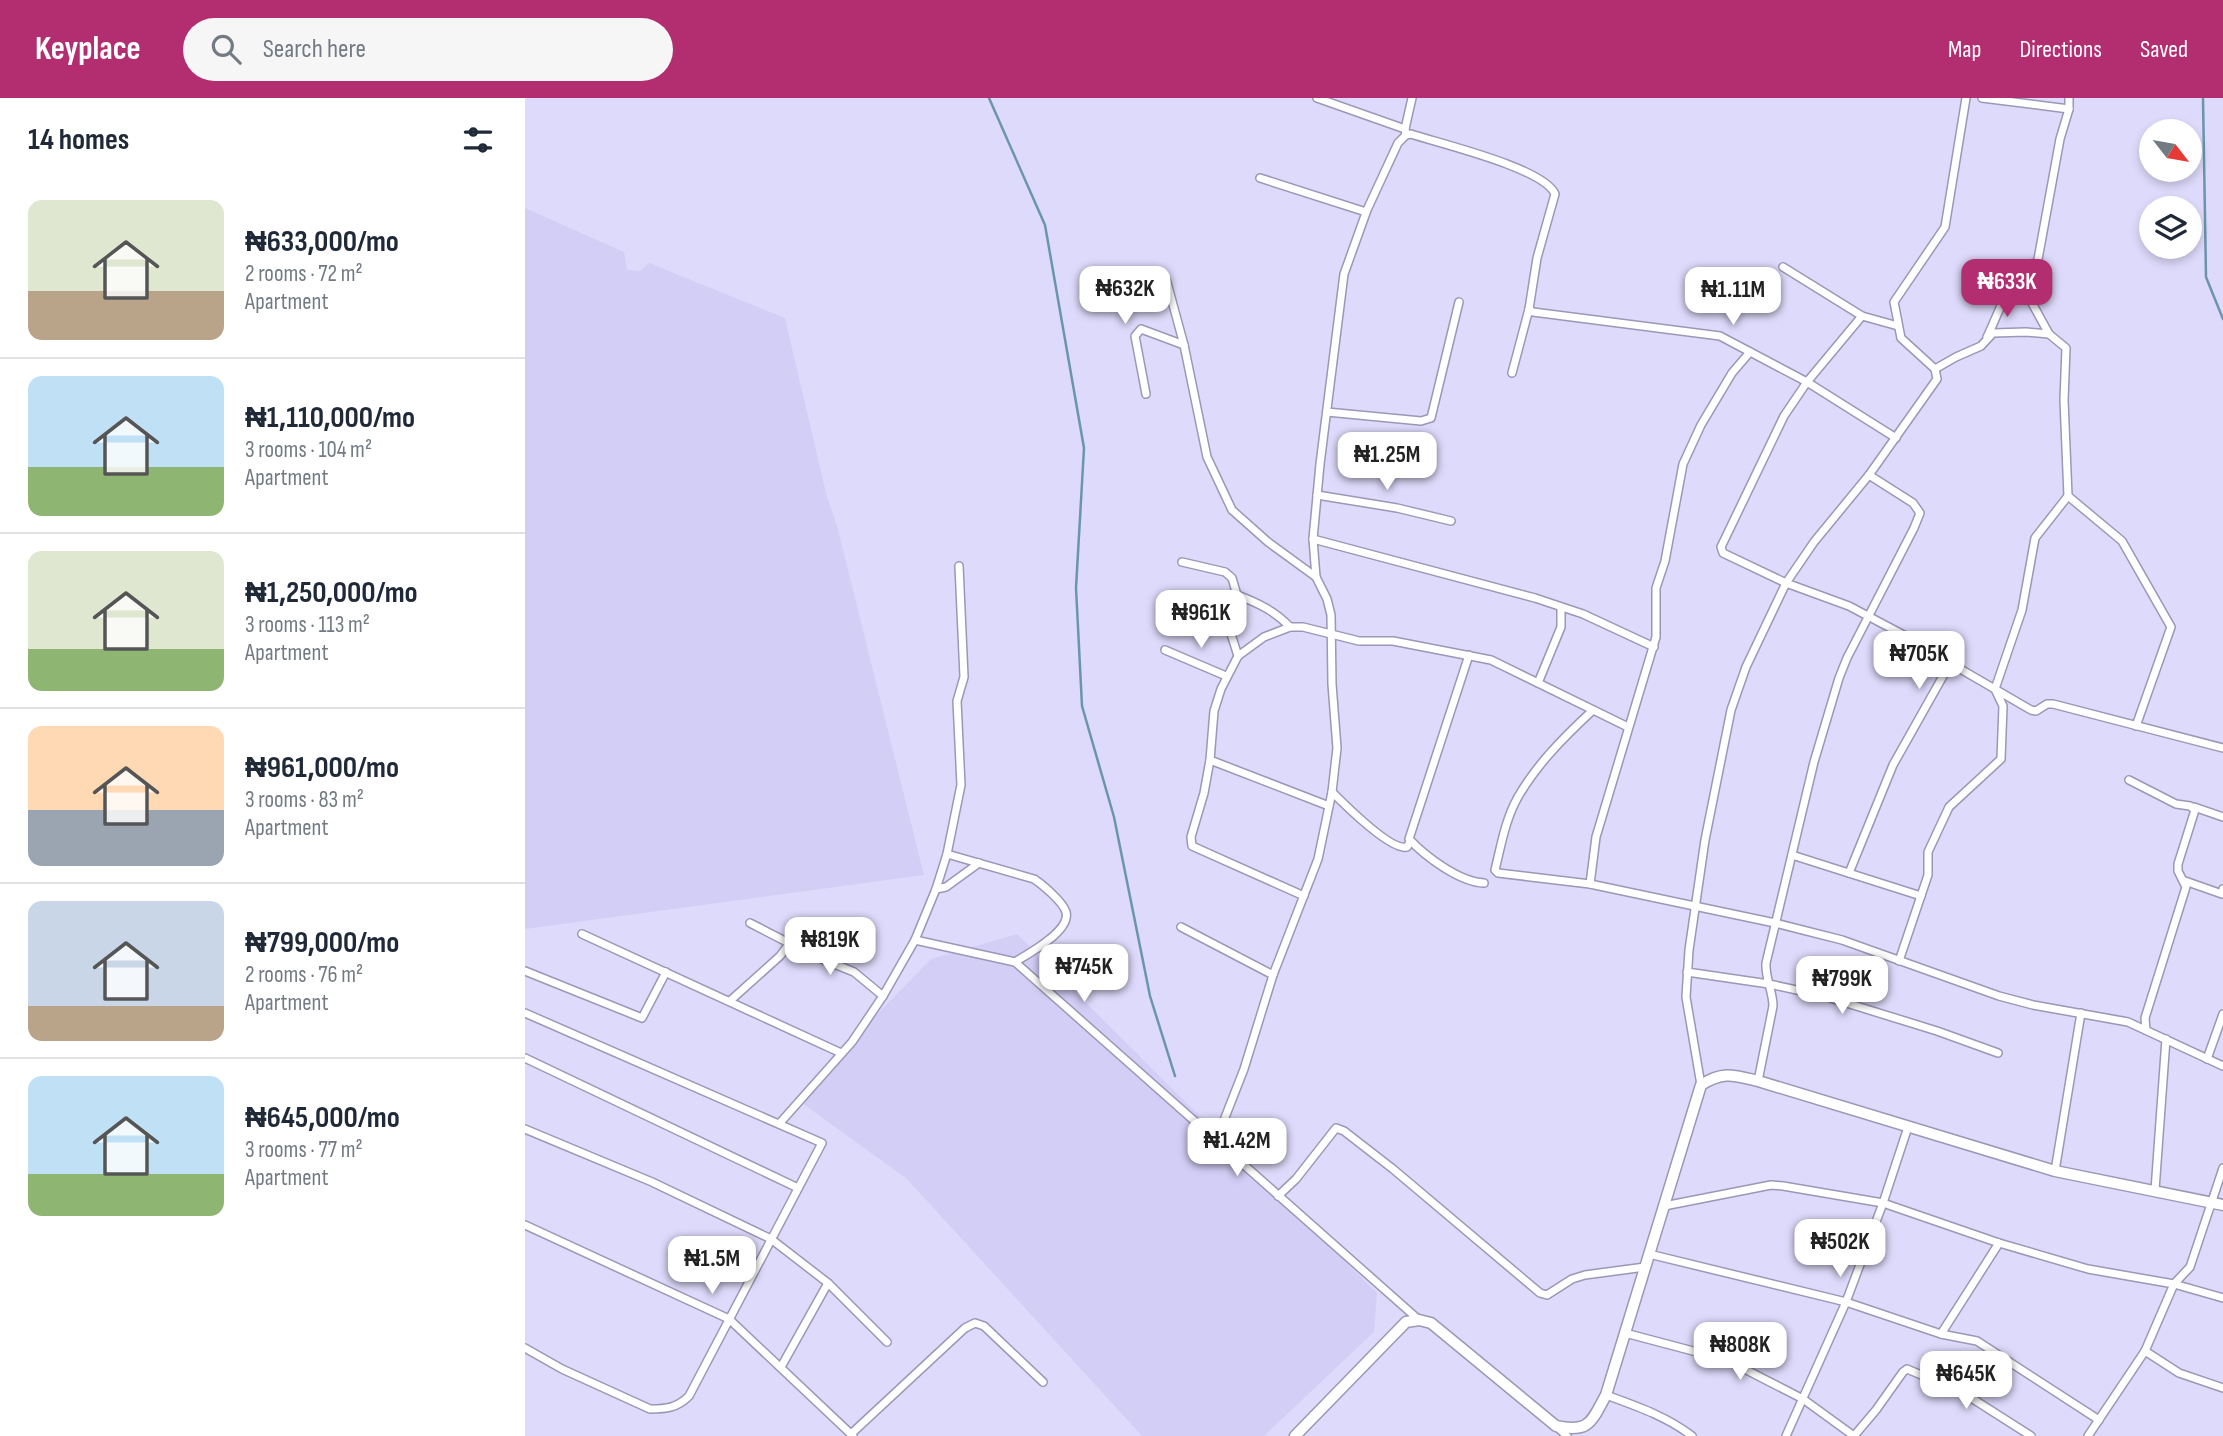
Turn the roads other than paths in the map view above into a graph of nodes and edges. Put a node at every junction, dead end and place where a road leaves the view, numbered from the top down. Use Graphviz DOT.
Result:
graph roads {
  1 [pos="1317,98"];
  2 [pos="1412,98"];
  3 [pos="1966,98"];
  4 [pos="1982,98"];
  5 [pos="2069,98"];
  6 [pos="2069,109"];
  7 [pos="1405,132"];
  8 [pos="1260,178"];
  9 [pos="1366,212"];
  10 [pos="2035,263"];
  11 [pos="1783,267"];
  12 [pos="1166,279"];
  13 [pos="1459,302"];
  14 [pos="1529,309"];
  15 [pos="1862,316"];
  16 [pos="1898,326"];
  17 [pos="2049,334"];
  18 [pos="1184,345"];
  19 [pos="1981,346"];
  20 [pos="1750,352"];
  21 [pos="1935,369"];
  22 [pos="1512,373"];
  23 [pos="1807,382"];
  24 [pos="1146,394"];
  25 [pos="1327,412"];
  26 [pos="1896,438"];
  27 [pos="1869,475"];
  28 [pos="1317,495"];
  29 [pos="2068,496"];
  30 [pos="1451,521"];
  31 [pos="1313,538"];
  32 [pos="1182,562"];
  33 [pos="960,566"];
  34 [pos="1316,577"];
  35 [pos="1786,583"];
  36 [pos="1237,595"];
  37 [pos="1561,607"];
  38 [pos="1868,615"];
  39 [pos="1290,627"];
  40 [pos="1331,634"];
  41 [pos="1654,647"];
  42 [pos="1165,650"];
  43 [pos="1469,655"];
  44 [pos="1238,656"];
  45 [pos="1950,663"];
  46 [pos="1226,676"];
  47 [pos="1538,683"];
  48 [pos="1994,689"];
  49 [pos="1592,711"];
  50 [pos="2136,726"];
  51 [pos="1628,727"];
  52 [pos="2223,748"];
  53 [pos="1210,760"];
  54 [pos="2129,780"];
  55 [pos="1332,792"];
  56 [pos="1329,806"];
  57 [pos="2190,806"];
  58 [pos="2223,817"];
  59 [pos="1410,842"];
  60 [pos="947,854"];
  61 [pos="1792,855"];
  62 [pos="979,863"];
  63 [pos="1849,873"];
  64 [pos="2185,881"];
  65 [pos="1484,883"];
  66 [pos="1590,884"];
  67 [pos="936,889"];
  68 [pos="2223,889"];
  69 [pos="1304,896"];
  70 [pos="1921,896"];
  71 [pos="1695,907"];
  72 [pos="750,923"];
  73 [pos="1775,923"];
  74 [pos="1181,927"];
  75 [pos="582,934"];
  76 [pos="915,940"];
  77 [pos="790,943"];
  78 [pos="1899,961"];
  79 [pos="1015,962"];
  80 [pos="525,971"];
  81 [pos="666,972"];
  82 [pos="1687,972"];
  83 [pos="1273,975"];
  84 [pos="1769,984"];
  85 [pos="883,996"];
  86 [pos="731,1000"];
  87 [pos="525,1013"];
  88 [pos="2081,1013"];
  89 [pos="2223,1014"];
  90 [pos="2145,1018"];
  91 [pos="2128,1022"];
  92 [pos="2146,1030"];
  93 [pos="2166,1039"];
  94 [pos="841,1053"];
  95 [pos="1998,1053"];
  96 [pos="525,1058"];
  97 [pos="2207,1059"];
  98 [pos="2223,1066"];
  99 [pos="1758,1081"];
  100 [pos="1700,1085"];
  101 [pos="779,1124"];
  102 [pos="1908,1126"];
  103 [pos="525,1129"];
  104 [pos="1217,1138"];
  105 [pos="2223,1168"];
  106 [pos="2055,1171"];
  107 [pos="798,1188"];
  108 [pos="2155,1190"];
  109 [pos="1278,1196"];
  110 [pos="1883,1203"];
  111 [pos="2218,1204"];
  112 [pos="1664,1206"];
  113 [pos="525,1225"];
  114 [pos="771,1239"];
  115 [pos="1999,1244"];
  116 [pos="1649,1254"];
  117 [pos="1645,1267"];
  118 [pos="828,1283"];
  119 [pos="2174,1284"];
  120 [pos="2223,1298"];
  121 [pos="1846,1302"];
  122 [pos="729,1319"];
  123 [pos="1419,1320"];
  124 [pos="1625,1333"];
  125 [pos="1941,1335"];
  126 [pos="887,1342"];
  127 [pos="525,1348"];
  128 [pos="2145,1351"];
  129 [pos="781,1367"];
  130 [pos="1043,1382"];
  131 [pos="2223,1388"];
  132 [pos="1606,1395"];
  133 [pos="1803,1399"];
  134 [pos="2099,1420"];
  135 [pos="1556,1426"];
  136 [pos="2090,1434"];
  137 [pos="852,1435"];
  138 [pos="1295,1436"];
  139 [pos="1567,1436"];
  140 [pos="1692,1436"];
  141 [pos="1786,1436"];
  142 [pos="1854,1436"];
  143 [pos="2031,1436"];
  144 [pos="2100,1436"];
  1 -- 7 [label="street"];
  2 -- 7 [label="street"];
  3 -- 16 [label="street"];
  4 -- 6 [label="street"];
  5 -- 6 [label="street"];
  6 -- 10 [label="street"];
  7 -- 9 [label="street"];
  7 -- 14 [label="street"];
  8 -- 9 [label="street"];
  9 -- 25 [label="street"];
  10 -- 17 [label="street"];
  10 -- 19 [label="street"];
  11 -- 15 [label="street"];
  12 -- 18 [label="street"];
  13 -- 25 [label="street"];
  14 -- 20 [label="street"];
  14 -- 22 [label="street"];
  15 -- 16 [label="street"];
  15 -- 23 [label="street"];
  16 -- 21 [label="street"];
  17 -- 19 [label="street"];
  17 -- 29 [label="street"];
  18 -- 24 [label="street"];
  18 -- 34 [label="street"];
  19 -- 21 [label="street"];
  20 -- 23 [label="street"];
  20 -- 41 [label="street"];
  21 -- 26 [label="street"];
  23 -- 26 [label="street"];
  23 -- 35 [label="street"];
  25 -- 28 [label="street"];
  26 -- 27 [label="street"];
  27 -- 35 [label="street"];
  27 -- 38 [label="street"];
  28 -- 30 [label="street"];
  28 -- 31 [label="street"];
  29 -- 48 [label="street"];
  29 -- 50 [label="street"];
  31 -- 34 [label="street"];
  31 -- 37 [label="street"];
  32 -- 36 [label="street"];
  33 -- 60 [label="street"];
  34 -- 40 [label="street"];
  35 -- 38 [label="street"];
  35 -- 71 [label="street"];
  36 -- 39 [label="street"];
  36 -- 44 [label="street"];
  37 -- 41 [label="street"];
  37 -- 47 [label="street"];
  38 -- 45 [label="street"];
  38 -- 61 [label="street"];
  39 -- 40 [label="street"];
  39 -- 44 [label="street"];
  40 -- 43 [label="street"];
  40 -- 55 [label="street"];
  41 -- 51 [label="street"];
  42 -- 46 [label="street"];
  43 -- 47 [label="street"];
  43 -- 59 [label="street"];
  44 -- 46 [label="street"];
  45 -- 48 [label="street"];
  45 -- 63 [label="street"];
  46 -- 53 [label="street"];
  47 -- 49 [label="street"];
  48 -- 50 [label="street"];
  48 -- 70 [label="street"];
  49 -- 51 [label="street"];
  49 -- 66 [label="street"];
  50 -- 52 [label="street"];
  51 -- 66 [label="street"];
  53 -- 56 [label="street"];
  53 -- 69 [label="street"];
  54 -- 57 [label="street"];
  55 -- 56 [label="street"];
  55 -- 59 [label="street"];
  56 -- 69 [label="street"];
  57 -- 58 [label="street"];
  57 -- 64 [label="street"];
  59 -- 65 [label="street"];
  60 -- 62 [label="street"];
  60 -- 67 [label="street"];
  61 -- 63 [label="street"];
  61 -- 73 [label="street"];
  62 -- 67 [label="street"];
  62 -- 79 [label="street"];
  63 -- 70 [label="street"];
  64 -- 68 [label="street"];
  64 -- 90 [label="street"];
  66 -- 71 [label="street"];
  67 -- 76 [label="street"];
  69 -- 83 [label="street"];
  70 -- 78 [label="street"];
  71 -- 73 [label="street"];
  71 -- 82 [label="street"];
  72 -- 77 [label="street"];
  73 -- 78 [label="street"];
  73 -- 84 [label="street"];
  74 -- 83 [label="street"];
  75 -- 81 [label="street"];
  76 -- 79 [label="street"];
  76 -- 85 [label="street"];
  77 -- 85 [label="street"];
  77 -- 86 [label="street"];
  78 -- 88 [label="street"];
  79 -- 104 [label="street"];
  80 -- 81 [label="street"];
  81 -- 86 [label="street"];
  82 -- 84 [label="street"];
  82 -- 100 [label="street"];
  83 -- 104 [label="street"];
  84 -- 95 [label="street"];
  84 -- 99 [label="street"];
  85 -- 94 [label="street"];
  86 -- 94 [label="street"];
  87 -- 101 [label="street"];
  88 -- 91 [label="street"];
  88 -- 106 [label="street"];
  89 -- 97 [label="street"];
  90 -- 91 [label="street"];
  90 -- 92 [label="street"];
  91 -- 92 [label="street"];
  92 -- 93 [label="street"];
  93 -- 97 [label="street"];
  93 -- 108 [label="street"];
  94 -- 101 [label="street"];
  96 -- 107 [label="street"];
  97 -- 98 [label="street"];
  99 -- 100 [label="street"];
  99 -- 102 [label="street"];
  100 -- 112 [label="street"];
  101 -- 107 [label="street"];
  102 -- 106 [label="street"];
  102 -- 110 [label="street"];
  103 -- 114 [label="street"];
  104 -- 109 [label="street"];
  105 -- 111 [label="street"];
  106 -- 108 [label="street"];
  107 -- 114 [label="street"];
  108 -- 111 [label="street"];
  109 -- 117 [label="street"];
  109 -- 123 [label="street"];
  110 -- 112 [label="street"];
  110 -- 115 [label="street"];
  110 -- 121 [label="street"];
  111 -- 119 [label="street"];
  112 -- 116 [label="street"];
  113 -- 122 [label="street"];
  114 -- 118 [label="street"];
  114 -- 122 [label="street"];
  115 -- 119 [label="street"];
  115 -- 125 [label="street"];
  116 -- 117 [label="street"];
  116 -- 121 [label="street"];
  117 -- 124 [label="street"];
  118 -- 126 [label="street"];
  118 -- 129 [label="street"];
  119 -- 120 [label="street"];
  119 -- 128 [label="street"];
  121 -- 125 [label="street"];
  121 -- 133 [label="street"];
  122 -- 127 [label="street"];
  122 -- 129 [label="street"];
  123 -- 135 [label="street"];
  123 -- 138 [label="street"];
  124 -- 132 [label="street"];
  124 -- 133 [label="street"];
  125 -- 134 [label="street"];
  128 -- 131 [label="street"];
  128 -- 134 [label="street"];
  129 -- 137 [label="street"];
  130 -- 137 [label="street"];
  132 -- 135 [label="street"];
  132 -- 140 [label="street"];
  133 -- 141 [label="street"];
  133 -- 142 [label="street"];
  134 -- 136 [label="street"];
  135 -- 139 [label="street"];
  136 -- 144 [label="street"];
  142 -- 143 [label="street"];
}
